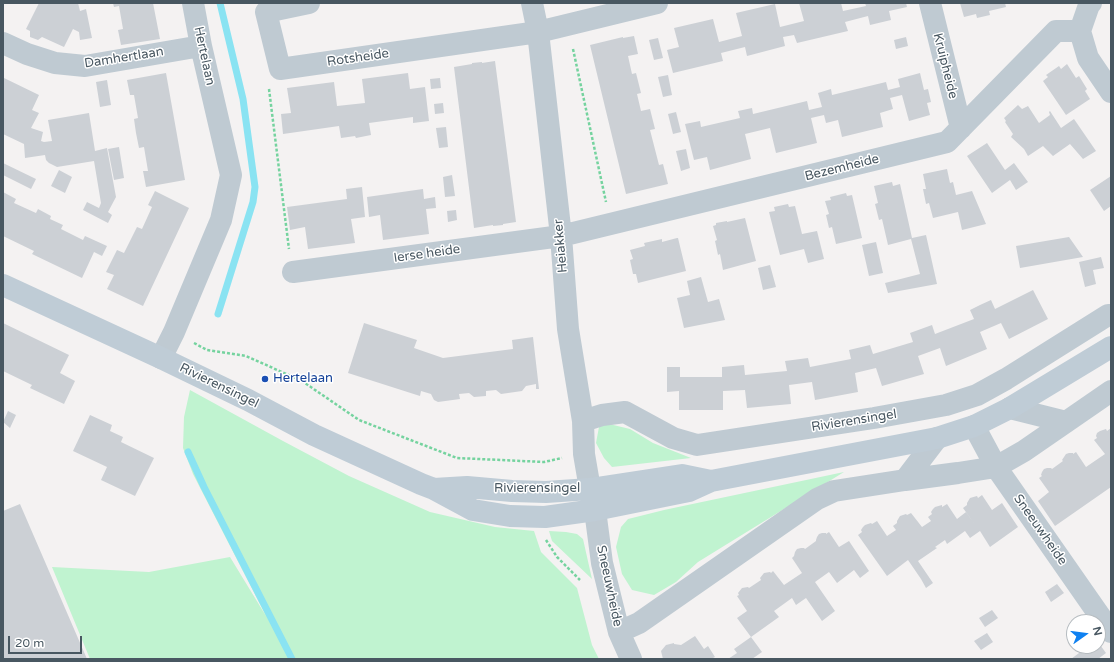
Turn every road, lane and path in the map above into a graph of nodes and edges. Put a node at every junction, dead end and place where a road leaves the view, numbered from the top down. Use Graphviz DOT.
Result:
graph roads {
  1 [pos="193,3"];
  2 [pos="309,3"];
  3 [pos="532,3"];
  4 [pos="657,3"];
  5 [pos="930,3"];
  6 [pos="1091,3"];
  7 [pos="568,25"];
  8 [pos="538,32"];
  9 [pos="1080,32"];
  10 [pos="3,43"];
  11 [pos="201,46"];
  12 [pos="280,69"];
  13 [pos="1111,92"];
  14 [pos="961,128"];
  15 [pos="611,224"];
  16 [pos="561,236"];
  17 [pos="293,272"];
  18 [pos="3,285"];
  19 [pos="1111,316"];
  20 [pos="174,332"];
  21 [pos="1111,347"];
  22 [pos="161,358"];
  23 [pos="1111,391"];
  24 [pos="1010,408"];
  25 [pos="583,421"];
  26 [pos="1066,422"];
  27 [pos="974,426"];
  28 [pos="937,438"];
  29 [pos="996,467"];
  30 [pos="905,480"];
  31 [pos="711,481"];
  32 [pos="434,489"];
  33 [pos="590,489"];
  34 [pos="546,492"];
  35 [pos="594,510"];
  36 [pos="545,516"];
  37 [pos="583,582"];
  38 [pos="619,632"];
  39 [pos="1111,632"];
  40 [pos="631,659"];
  1 -- 11 [label="street, Hertelaan"];
  2 -- 12 [label="street"];
  3 -- 8 [label="street, Heiakker"];
  4 -- 7 [label="street, Rotsheide"];
  5 -- 14 [label="street, Kruipheide"];
  6 -- 9 [label="street"];
  7 -- 8 [label="street, Rotsheide"];
  7 -- 15 [label="path"];
  8 -- 12 [label="street, Rotsheide"];
  8 -- 16 [label="street, Heiakker"];
  9 -- 13 [label="street"];
  9 -- 14 [label="street, Bezemheide"];
  10 -- 11 [label="street, Damhertlaan"];
  11 -- 20 [label="street, Hertelaan"];
  12 -- 17 [label="path"];
  14 -- 15 [label="street, Bezemheide"];
  15 -- 16 [label="street, Bezemheide"];
  16 -- 17 [label="street, Ierse heide"];
  16 -- 25 [label="street, Heiakker"];
  18 -- 22 [label="street, Rivierensingel"];
  19 -- 25 [label="street, Rivierensingel"];
  20 -- 22 [label="street, Hertelaan"];
  20 -- 34 [label="path, Rivierensingel"];
  21 -- 24 [label="street, Rivierensingel"];
  22 -- 32 [label="street, Rivierensingel"];
  23 -- 26 [label="street"];
  24 -- 26 [label="street"];
  24 -- 27 [label="street, Rivierensingel"];
  25 -- 33 [label="street, Heiakker"];
  26 -- 29 [label="street"];
  27 -- 28 [label="street, Rivierensingel"];
  27 -- 29 [label="street, Sneeuwheide"];
  28 -- 30 [label="street"];
  28 -- 31 [label="street, Rivierensingel"];
  29 -- 30 [label="street"];
  29 -- 39 [label="street, Sneeuwheide"];
  30 -- 38 [label="street"];
  31 -- 33 [label="street, Rivierensingel"];
  31 -- 35 [label="street, Rivierensingel"];
  32 -- 34 [label="street, Rivierensingel"];
  32 -- 36 [label="street, Rivierensingel"];
  33 -- 34 [label="street, Rivierensingel"];
  33 -- 35 [label="street, Sneeuwheide"];
  35 -- 36 [label="street, Rivierensingel"];
  35 -- 38 [label="street, Sneeuwheide"];
  36 -- 37 [label="path"];
  38 -- 40 [label="street, Sneeuwheide"];
}
